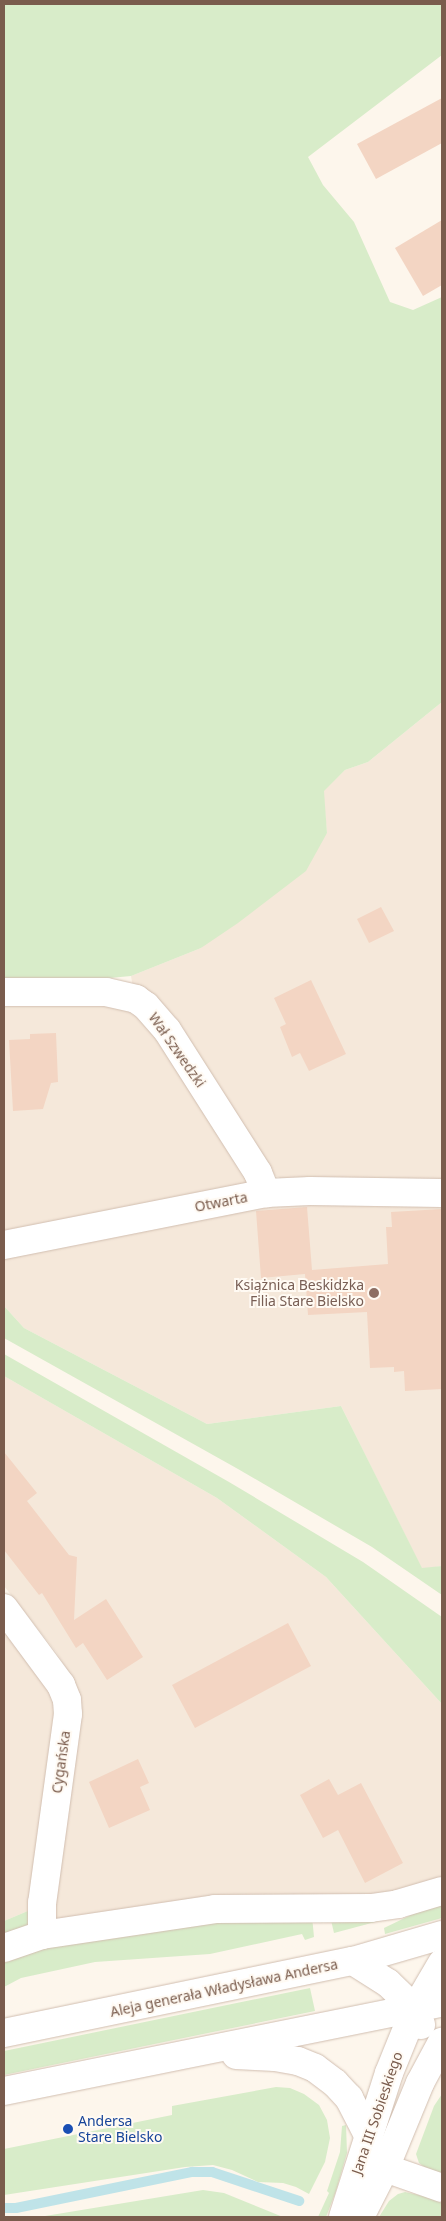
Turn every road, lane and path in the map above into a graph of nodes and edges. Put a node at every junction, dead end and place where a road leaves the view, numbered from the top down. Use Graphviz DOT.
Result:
graph roads {
  1 [pos="4,992"];
  2 [pos="266,1193"];
  3 [pos="442,1193"];
  4 [pos="4,1244"];
  5 [pos="4,1608"];
  6 [pos="442,1891"];
  7 [pos="42,1935"];
  8 [pos="442,1935"];
  9 [pos="4,1948"];
  10 [pos="353,1961"];
  11 [pos="442,1963"];
  12 [pos="442,2002"];
  13 [pos="415,2009"];
  14 [pos="4,2033"];
  15 [pos="442,2042"];
  16 [pos="192,2054"];
  17 [pos="420,2083"];
  18 [pos="4,2091"];
  19 [pos="368,2135"];
  20 [pos="385,2168"];
  21 [pos="442,2188"];
  22 [pos="343,2217"];
  23 [pos="360,2217"];
  1 -- 2 [label="street, Wał Szwedzki"];
  2 -- 3 [label="street, Otwarta"];
  2 -- 4 [label="street, Otwarta"];
  5 -- 7 [label="street, Cygańska"];
  6 -- 7 [label="street"];
  7 -- 9 [label="street"];
  8 -- 10 [label="street, Aleja generała Władysława Andersa"];
  10 -- 13 [label="street, Jana III Sobieskiego"];
  10 -- 14 [label="street, Aleja generała Władysława Andersa"];
  11 -- 13 [label="street, Jana III Sobieskiego"];
  12 -- 13 [label="street"];
  13 -- 16 [label="street"];
  13 -- 17 [label="street, Jana III Sobieskiego"];
  13 -- 19 [label="street, Jana III Sobieskiego"];
  15 -- 17 [label="street, Jana III Sobieskiego"];
  16 -- 18 [label="street"];
  16 -- 19 [label="street"];
  17 -- 20 [label="street, Jana III Sobieskiego"];
  19 -- 22 [label="street, Jana III Sobieskiego"];
  20 -- 21 [label="street"];
  20 -- 23 [label="street, Jana III Sobieskiego"];
}
